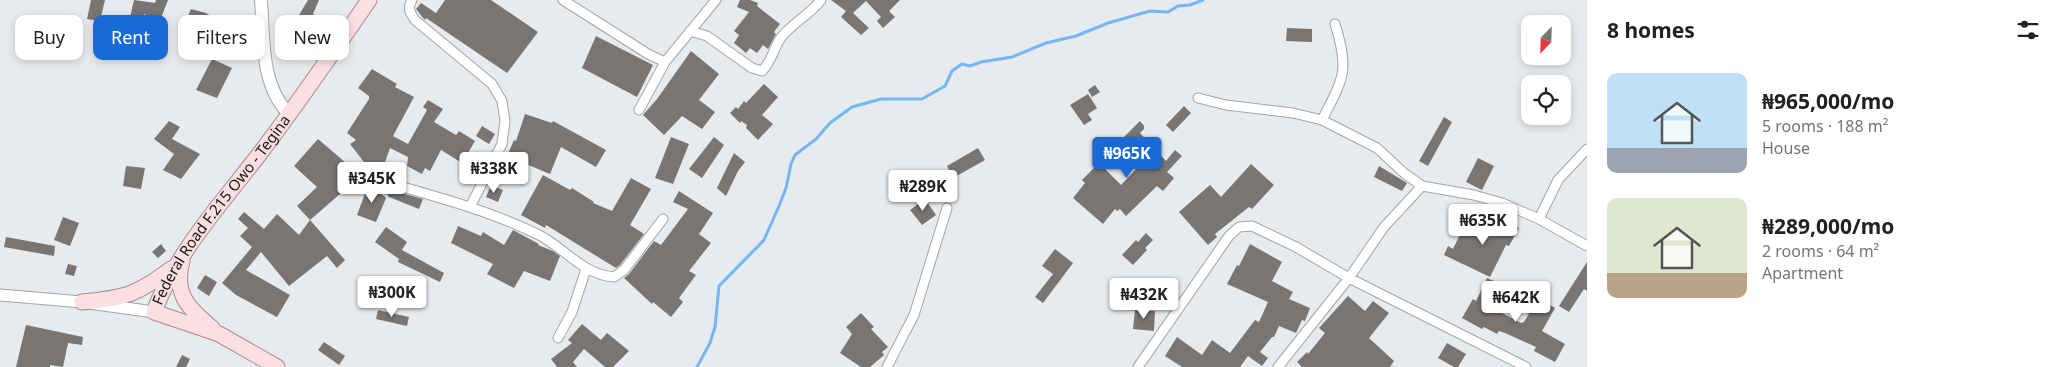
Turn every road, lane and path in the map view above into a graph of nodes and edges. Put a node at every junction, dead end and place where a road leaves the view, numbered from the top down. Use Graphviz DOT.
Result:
graph roads {
  1 [pos="261,0"];
  2 [pos="369,0"];
  3 [pos="412,0"];
  4 [pos="563,0"];
  5 [pos="716,0"];
  6 [pos="821,0"];
  7 [pos="1335,24"];
  8 [pos="690,31"];
  9 [pos="665,62"];
  10 [pos="1198,98"];
  11 [pos="639,110"];
  12 [pos="290,115"];
  13 [pos="1322,120"];
  14 [pos="1587,149"];
  15 [pos="389,183"];
  16 [pos="1422,186"];
  17 [pos="470,206"];
  18 [pos="947,208"];
  19 [pos="663,219"];
  20 [pos="1539,219"];
  21 [pos="1587,246"];
  22 [pos="181,258"];
  23 [pos="586,269"];
  24 [pos="1349,278"];
  25 [pos="0,295"];
  26 [pos="82,302"];
  27 [pos="154,312"];
  28 [pos="218,334"];
  29 [pos="558,338"];
  30 [pos="277,367"];
  31 [pos="887,367"];
  32 [pos="1138,367"];
  33 [pos="1278,367"];
  34 [pos="1526,367"];
  1 -- 12 [label="main road"];
  2 -- 12 [label="main road, Federal Road F.215 Owo - Tegina"];
  3 -- 17 [label="street"];
  4 -- 9 [label="street"];
  5 -- 8 [label="street"];
  6 -- 8 [label="street"];
  7 -- 13 [label="street"];
  8 -- 9 [label="street"];
  9 -- 11 [label="street"];
  10 -- 13 [label="street"];
  12 -- 22 [label="main road, Federal Road F.215 Owo - Tegina"];
  13 -- 16 [label="street"];
  14 -- 20 [label="street"];
  15 -- 17 [label="street"];
  16 -- 20 [label="street"];
  16 -- 24 [label="street"];
  17 -- 23 [label="street"];
  18 -- 31 [label="street"];
  19 -- 23 [label="street"];
  20 -- 21 [label="street"];
  22 -- 26 [label="main road"];
  22 -- 27 [label="main road, Federal Road F.215 Owo - Tegina"];
  22 -- 28 [label="main road"];
  23 -- 29 [label="street"];
  24 -- 32 [label="street"];
  24 -- 33 [label="street"];
  24 -- 34 [label="street"];
  25 -- 26 [label="street"];
  26 -- 27 [label="street"];
  27 -- 28 [label="main road, Federal Road F.215 Owo - Tegina"];
  28 -- 30 [label="main road, Federal Road F.215 Owo - Tegina"];
}
